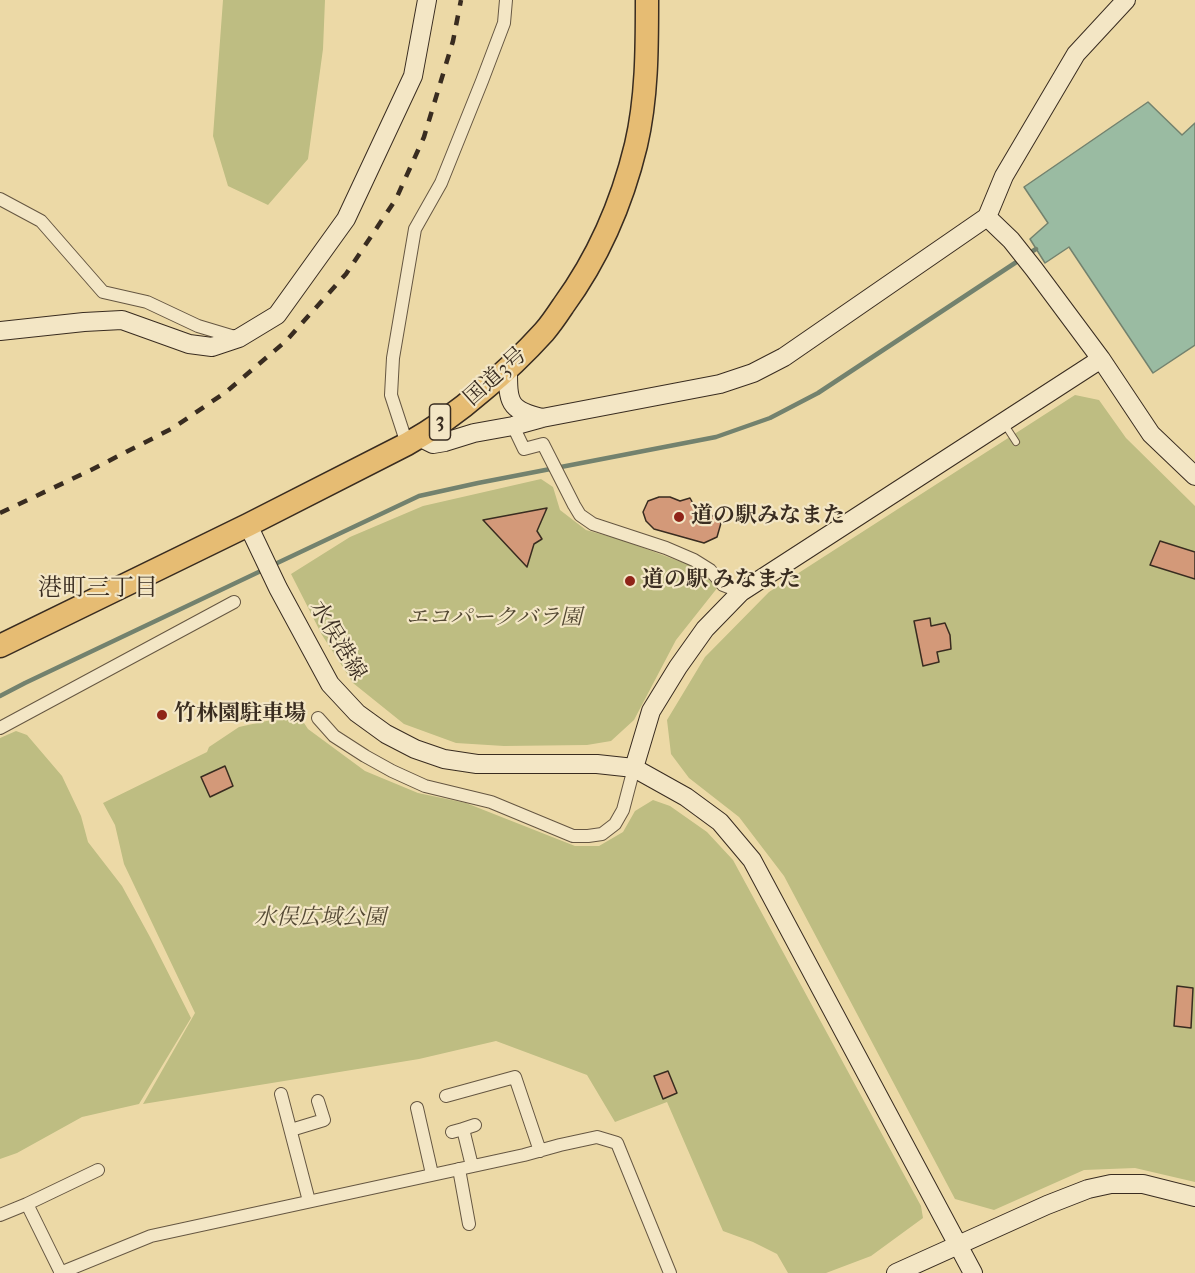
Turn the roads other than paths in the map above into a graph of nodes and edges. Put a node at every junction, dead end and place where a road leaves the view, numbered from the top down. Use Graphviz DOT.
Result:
graph roads {
  1 [pos="427,0"];
  2 [pos="506,0"];
  3 [pos="647,0"];
  4 [pos="1126,0"];
  5 [pos="0,199"];
  6 [pos="987,217"];
  7 [pos="0,331"];
  8 [pos="239,338"];
  9 [pos="1101,359"];
  10 [pos="508,369"];
  11 [pos="542,418"];
  12 [pos="1003,422"];
  13 [pos="513,426"];
  14 [pos="413,440"];
  15 [pos="1016,442"];
  16 [pos="1195,476"];
  17 [pos="252,534"];
  18 [pos="741,592"];
  19 [pos="234,602"];
  20 [pos="0,645"];
  21 [pos="318,718"];
  22 [pos="0,728"];
  23 [pos="634,768"];
  24 [pos="281,1094"];
  25 [pos="446,1096"];
  26 [pos="318,1101"];
  27 [pos="417,1108"];
  28 [pos="463,1129"];
  29 [pos="291,1130"];
  30 [pos="540,1151"];
  31 [pos="472,1166"];
  32 [pos="459,1169"];
  33 [pos="98,1170"];
  34 [pos="432,1174"];
  35 [pos="1195,1197"];
  36 [pos="309,1201"];
  37 [pos="27,1204"];
  38 [pos="0,1215"];
  39 [pos="469,1224"];
  40 [pos="958,1244"];
  41 [pos="60,1273"];
  42 [pos="670,1273"];
  43 [pos="896,1273"];
  44 [pos="973,1273"];
  1 -- 8 [label="street"];
  2 -- 14 [label="street"];
  3 -- 10 [label="highway, 国道3号 / 3"];
  4 -- 6 [label="street"];
  5 -- 8 [label="street"];
  6 -- 9 [label="street"];
  6 -- 11 [label="street"];
  7 -- 8 [label="street"];
  9 -- 12 [label="street"];
  9 -- 16 [label="street"];
  10 -- 11 [label="street"];
  10 -- 14 [label="highway, 国道3号 / 3"];
  11 -- 13 [label="street"];
  12 -- 15 [label="lane"];
  12 -- 18 [label="street"];
  13 -- 14 [label="street"];
  13 -- 18 [label="street"];
  14 -- 17 [label="highway, 国道3号 / 3"];
  17 -- 20 [label="highway, 国道3号 / 3"];
  17 -- 23 [label="street, 水俣港線"];
  18 -- 23 [label="street"];
  19 -- 22 [label="street"];
  21 -- 23 [label="street"];
  23 -- 40 [label="street"];
  24 -- 29 [label="street"];
  25 -- 30 [label="street"];
  26 -- 29 [label="street"];
  27 -- 34 [label="street"];
  28 -- 31 [label="street"];
  29 -- 36 [label="street"];
  30 -- 31 [label="street"];
  30 -- 42 [label="street"];
  31 -- 32 [label="street"];
  32 -- 34 [label="street"];
  32 -- 39 [label="street"];
  33 -- 37 [label="street"];
  34 -- 36 [label="street"];
  35 -- 40 [label="street"];
  36 -- 41 [label="street"];
  37 -- 38 [label="street"];
  37 -- 41 [label="street"];
  40 -- 43 [label="street"];
  40 -- 44 [label="street"];
}
